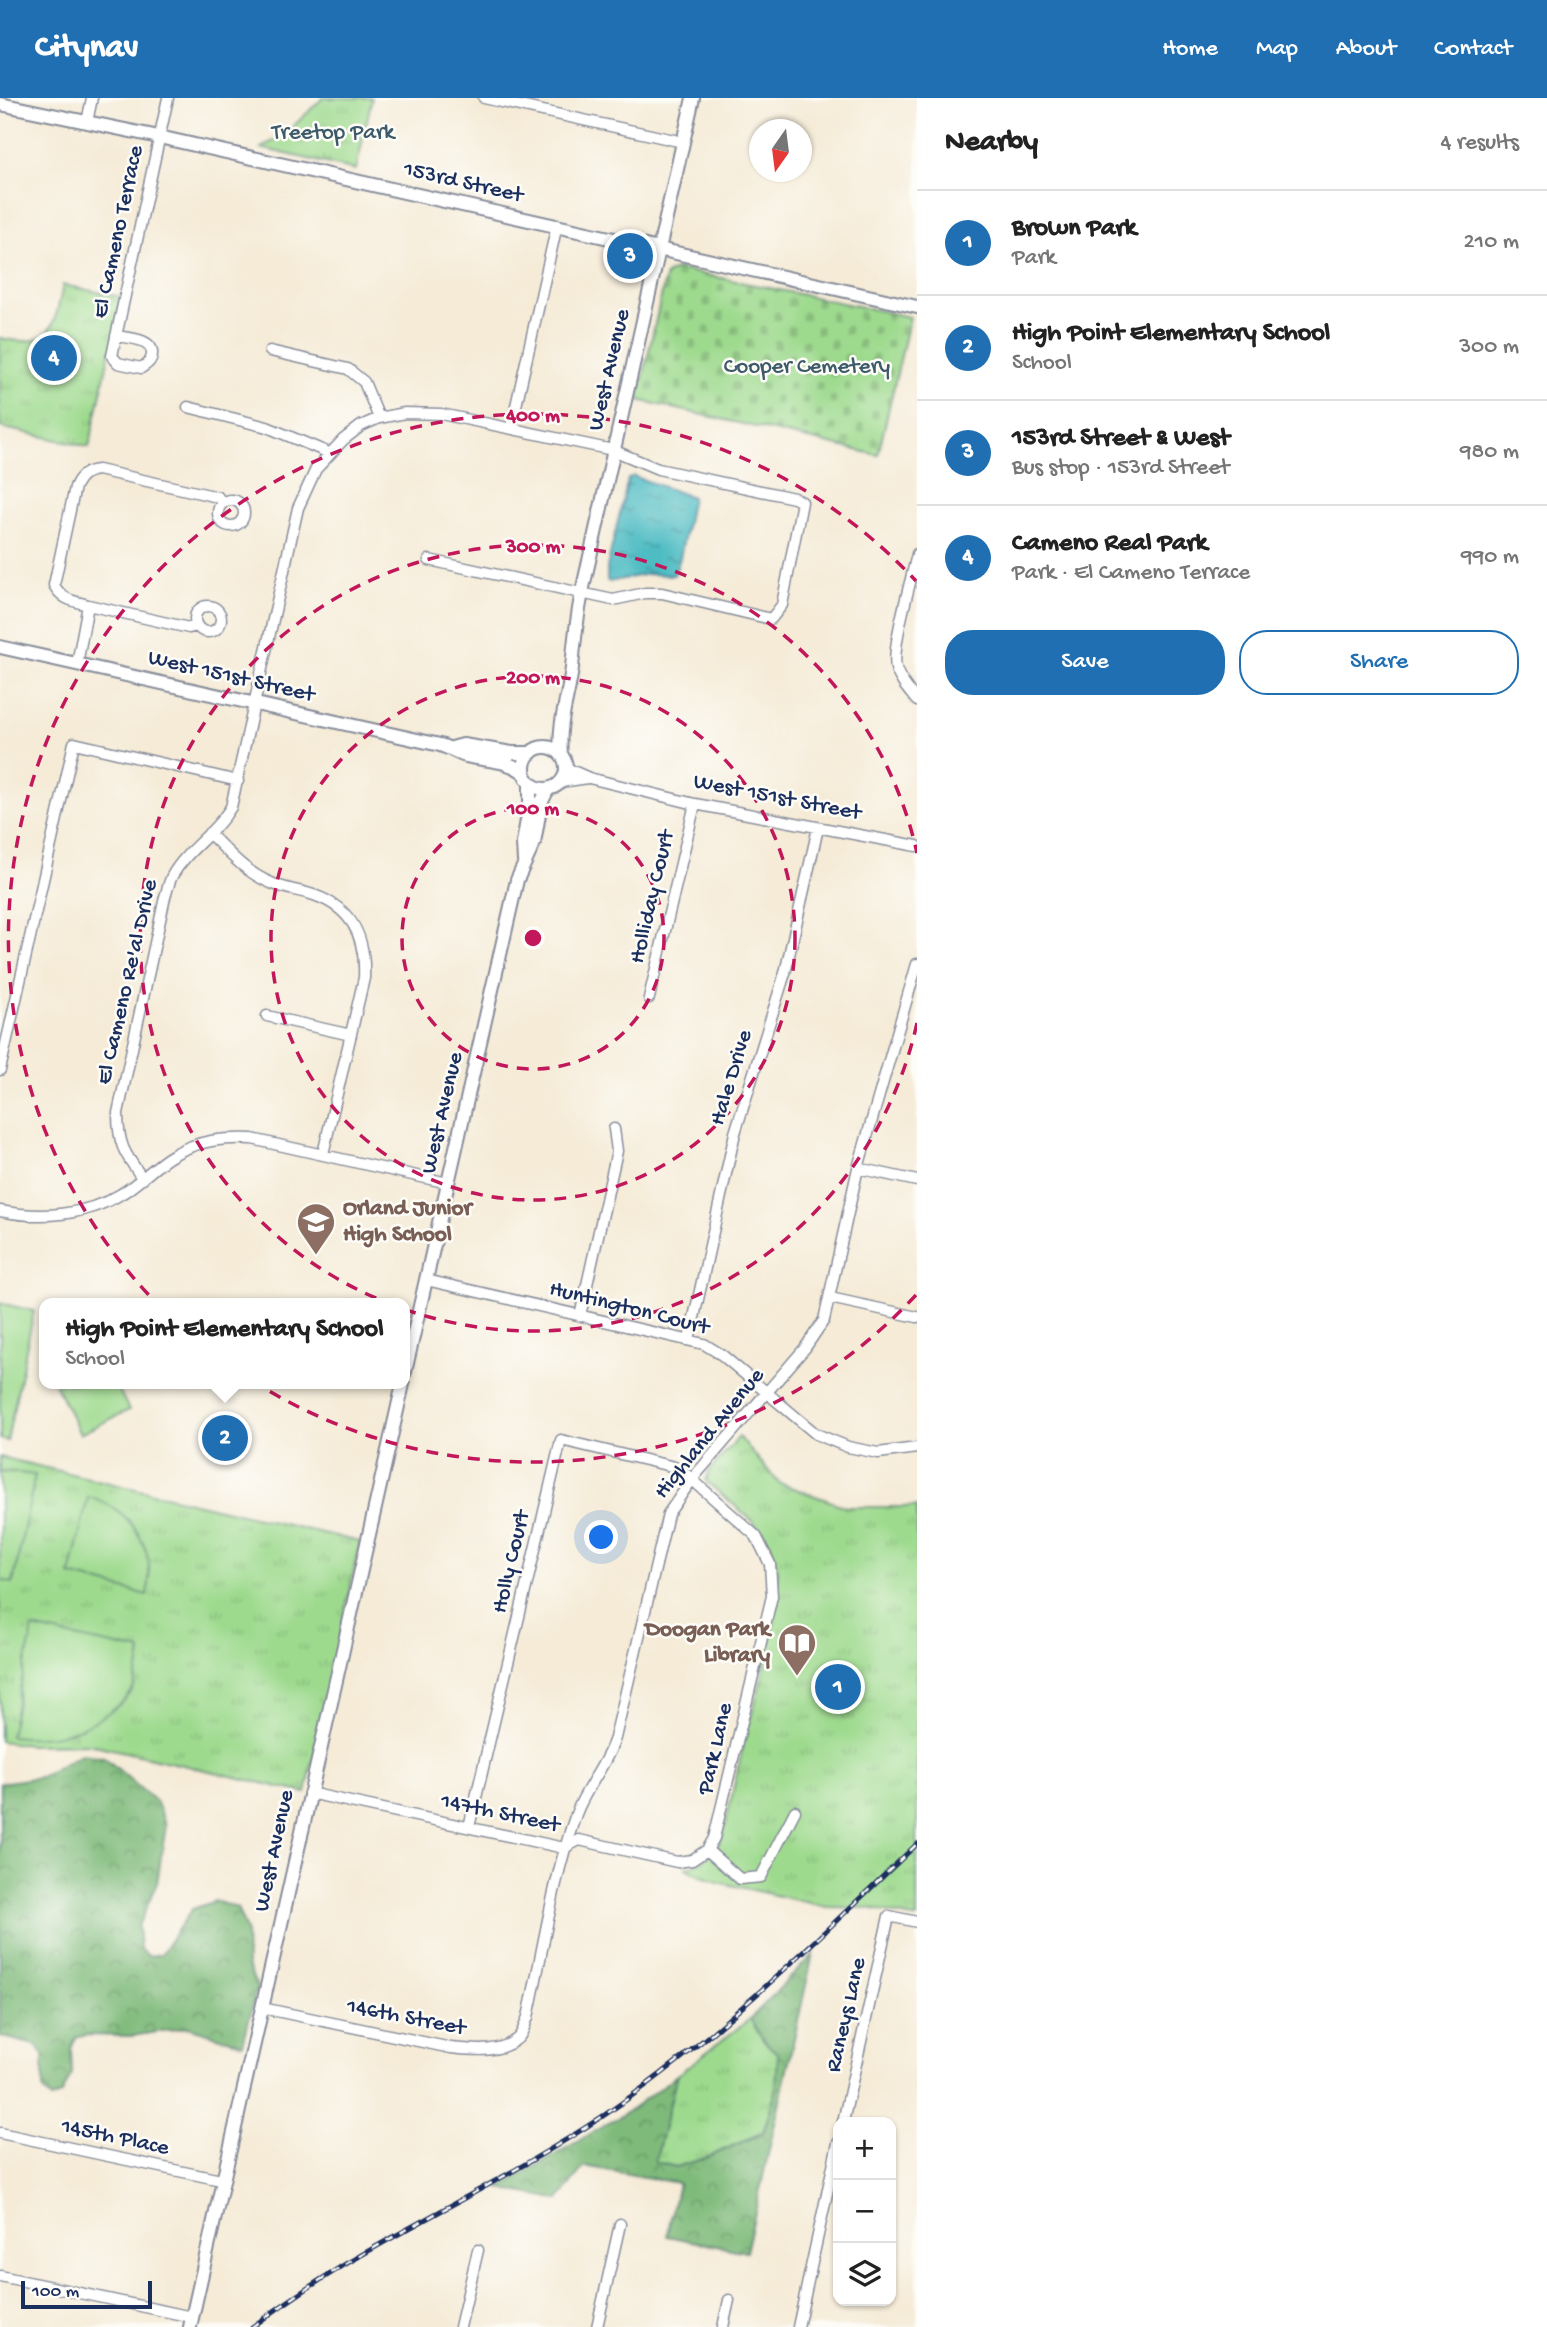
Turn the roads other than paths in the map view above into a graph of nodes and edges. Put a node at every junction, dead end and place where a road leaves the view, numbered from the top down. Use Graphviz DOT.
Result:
graph roads {
  1 [pos="92,98"];
  2 [pos="168,98"];
  3 [pos="484,98"];
  4 [pos="693,98"];
  5 [pos="0,104"];
  6 [pos="86,122"];
  7 [pos="159,137"];
  8 [pos="683,142"];
  9 [pos="556,225"];
  10 [pos="659,249"];
  11 [pos="917,307"];
  12 [pos="116,336"];
  13 [pos="270,351"];
  14 [pos="188,407"];
  15 [pos="379,418"];
  16 [pos="511,428"];
  17 [pos="613,450"];
  18 [pos="329,453"];
  19 [pos="222,504"];
  20 [pos="917,554"];
  21 [pos="429,560"];
  22 [pos="582,592"];
  23 [pos="88,606"];
  24 [pos="197,625"];
  25 [pos="0,647"];
  26 [pos="572,652"];
  27 [pos="77,664"];
  28 [pos="917,701"];
  29 [pos="256,704"];
  30 [pos="452,748"];
  31 [pos="536,750"];
  32 [pos="561,754"];
  33 [pos="566,768"];
  34 [pos="527,778"];
  35 [pos="589,778"];
  36 [pos="238,781"];
  37 [pos="561,782"];
  38 [pos="548,789"];
  39 [pos="695,804"];
  40 [pos="818,828"];
  41 [pos="209,833"];
  42 [pos="917,846"];
  43 [pos="524,865"];
  44 [pos="916,969"];
  45 [pos="649,998"];
  46 [pos="267,1016"];
  47 [pos="351,1035"];
  48 [pos="0,1070"];
  49 [pos="614,1129"];
  50 [pos="323,1154"];
  51 [pos="858,1168"];
  52 [pos="143,1179"];
  53 [pos="917,1181"];
  54 [pos="448,1183"];
  55 [pos="0,1211"];
  56 [pos="426,1280"];
  57 [pos="830,1298"];
  58 [pos="580,1316"];
  59 [pos="917,1317"];
  60 [pos="689,1340"];
  61 [pos="410,1350"];
  62 [pos="401,1389"];
  63 [pos="768,1392"];
  64 [pos="917,1448"];
  65 [pos="693,1478"];
  66 [pos="309,1793"];
  67 [pos="795,1811"];
  68 [pos="469,1827"];
  69 [pos="564,1848"];
  70 [pos="707,1850"];
  71 [pos="917,1922"];
  72 [pos="262,2008"];
  73 [pos="528,2017"];
  74 [pos="844,2117"];
  75 [pos="0,2133"];
  76 [pos="833,2166"];
  77 [pos="221,2180"];
  78 [pos="620,2224"];
  79 [pos="478,2250"];
  80 [pos="0,2276"];
  81 [pos="729,2300"];
  82 [pos="191,2322"];
  83 [pos="460,2327"];
  84 [pos="597,2327"];
  85 [pos="723,2327"];
  86 [pos="798,2327"];
  1 -- 6 [label="street"];
  2 -- 7 [label="street, El Cameno Terrace"];
  3 -- 8 [label="street"];
  4 -- 8 [label="street, West Avenue"];
  5 -- 6 [label="street, 153rd Street"];
  6 -- 7 [label="street, 153rd Street"];
  7 -- 9 [label="street, 153rd Street"];
  7 -- 12 [label="street, El Cameno Terrace"];
  8 -- 10 [label="street, West Avenue"];
  9 -- 10 [label="street, 153rd Street"];
  9 -- 16 [label="street"];
  10 -- 11 [label="street, 153rd Street"];
  10 -- 17 [label="street, West Avenue"];
  13 -- 15 [label="street"];
  14 -- 18 [label="street"];
  15 -- 16 [label="street, El Cameno Re'al Drive"];
  15 -- 18 [label="street, El Cameno Re'al Drive"];
  16 -- 17 [label="street, El Cameno Re'al Drive"];
  17 -- 22 [label="street, West Avenue"];
  17 -- 22 [label="street, El Cameno Re'al Drive"];
  18 -- 29 [label="street, El Cameno Re'al Drive"];
  19 -- 23 [label="street"];
  20 -- 28 [label="street"];
  21 -- 22 [label="street"];
  22 -- 26 [label="street, West Avenue"];
  23 -- 24 [label="street"];
  23 -- 27 [label="street"];
  25 -- 27 [label="street, West 151st Street"];
  26 -- 31 [label="street, West Avenue"];
  26 -- 32 [label="street, West Avenue"];
  27 -- 29 [label="street, West 151st Street"];
  29 -- 30 [label="street, West 151st Street"];
  29 -- 36 [label="street, El Cameno Re'al Drive"];
  30 -- 31 [label="street, West 151st Street"];
  30 -- 34 [label="street, West 151st Street"];
  31 -- 32 [label="street"];
  31 -- 34 [label="street"];
  32 -- 33 [label="street"];
  33 -- 35 [label="street, West 151st Street"];
  33 -- 37 [label="street"];
  34 -- 38 [label="street"];
  34 -- 43 [label="street, West Avenue"];
  35 -- 37 [label="street, West 151st Street"];
  35 -- 39 [label="street, West 151st Street"];
  36 -- 41 [label="street, El Cameno Re'al Drive"];
  36 -- 48 [label="street"];
  37 -- 38 [label="street"];
  38 -- 43 [label="street, West Avenue"];
  39 -- 40 [label="street, West 151st Street"];
  39 -- 45 [label="street, Holliday Court"];
  40 -- 42 [label="street, West 151st Street"];
  40 -- 60 [label="street, Hale Drive"];
  41 -- 47 [label="street"];
  41 -- 52 [label="street, El Cameno Re'al Drive"];
  43 -- 54 [label="street, West Avenue"];
  44 -- 51 [label="street, Highland Avenue"];
  46 -- 47 [label="street"];
  47 -- 50 [label="street"];
  49 -- 58 [label="street"];
  50 -- 52 [label="street"];
  50 -- 54 [label="street"];
  51 -- 53 [label="street"];
  51 -- 57 [label="street, Highland Avenue"];
  52 -- 55 [label="street"];
  54 -- 56 [label="street, West Avenue"];
  56 -- 58 [label="street, Huntington Court"];
  56 -- 61 [label="street, West Avenue"];
  57 -- 59 [label="street"];
  57 -- 63 [label="street, Highland Avenue"];
  58 -- 60 [label="street, Huntington Court"];
  60 -- 63 [label="street, Huntington Court"];
  62 -- 66 [label="street, West Avenue"];
  63 -- 64 [label="street, Huntington Court"];
  63 -- 65 [label="street, Highland Avenue"];
  65 -- 68 [label="street, Holly Court"];
  65 -- 69 [label="street, Highland Avenue"];
  65 -- 70 [label="street, Park Lane"];
  66 -- 68 [label="street, 147th Street"];
  66 -- 72 [label="street, West Avenue"];
  67 -- 70 [label="street"];
  68 -- 69 [label="street, 147th Street"];
  69 -- 70 [label="street, 147th Street"];
  69 -- 73 [label="street, Highland Avenue"];
  71 -- 74 [label="street, Raneys Lane"];
  72 -- 73 [label="street, 146th Street"];
  72 -- 77 [label="street, West Avenue"];
  75 -- 77 [label="street, 145th Place"];
  76 -- 86 [label="street"];
  77 -- 82 [label="street, West Avenue"];
  78 -- 84 [label="street"];
  79 -- 83 [label="street"];
  80 -- 82 [label="street"];
  81 -- 85 [label="street"];
}
